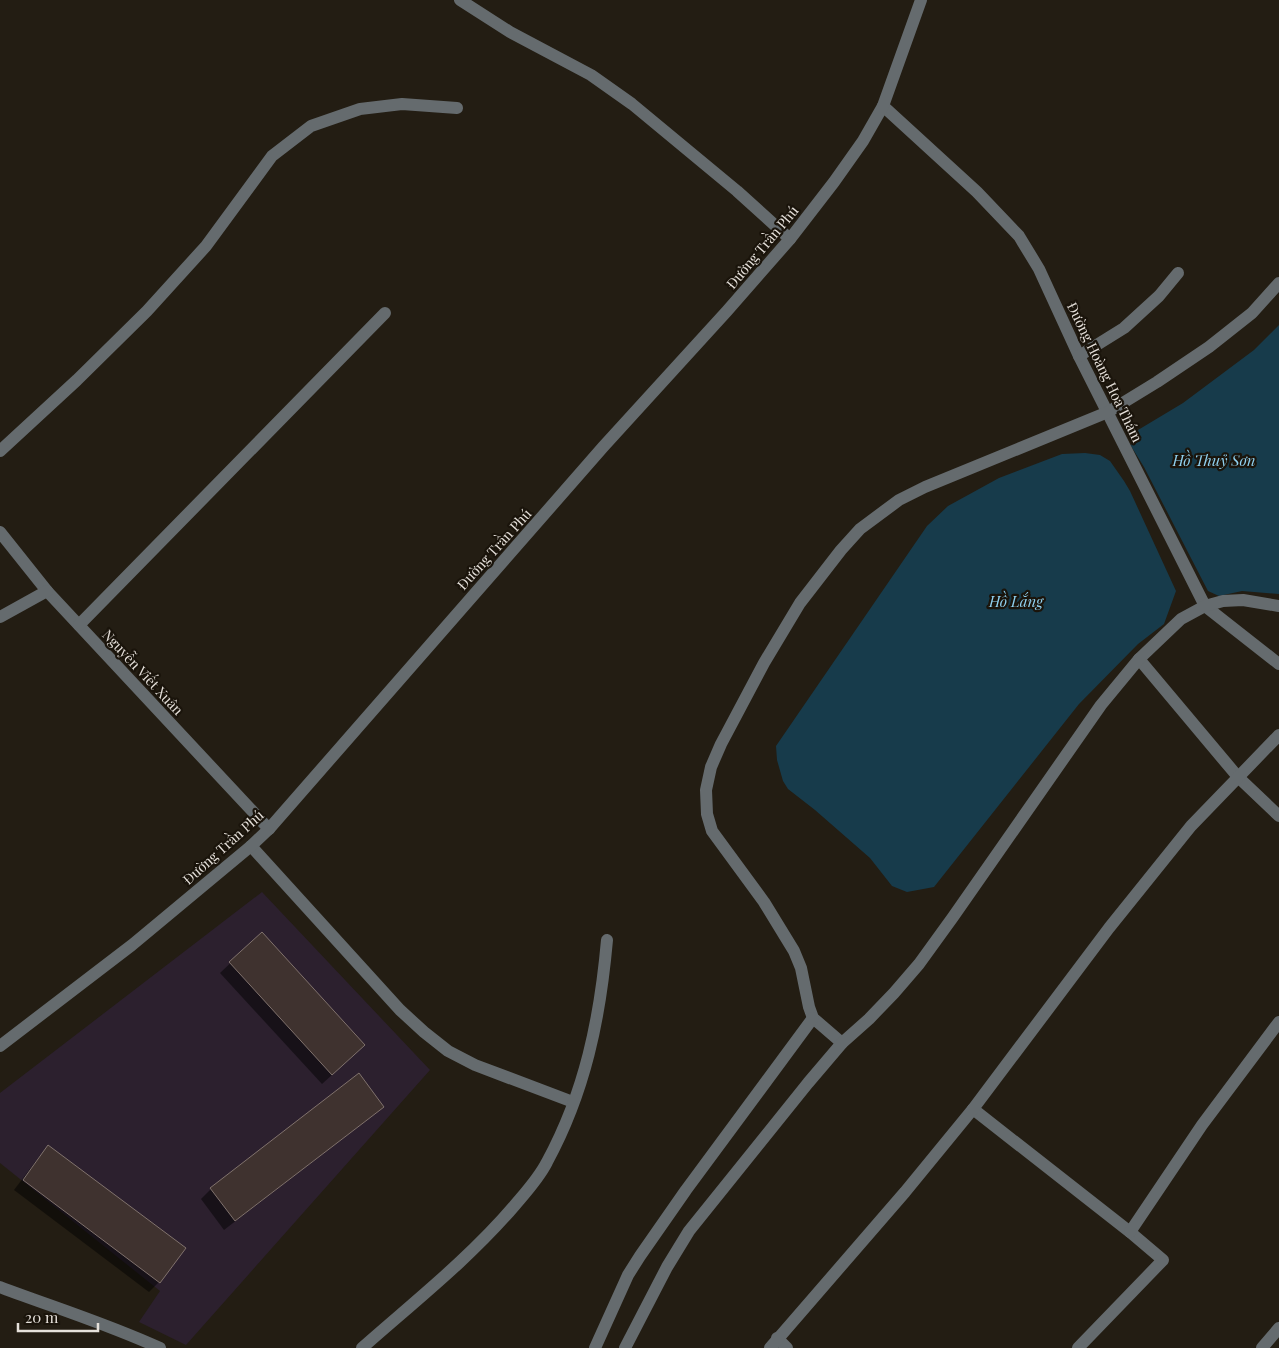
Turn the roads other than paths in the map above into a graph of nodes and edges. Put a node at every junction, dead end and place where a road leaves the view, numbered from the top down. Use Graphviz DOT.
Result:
graph roads {
  1 [pos="460,0"];
  2 [pos="921,0"];
  3 [pos="883,106"];
  4 [pos="457,108"];
  5 [pos="790,239"];
  6 [pos="1178,273"];
  7 [pos="1279,282"];
  8 [pos="385,313"];
  9 [pos="1079,356"];
  10 [pos="1108,412"];
  11 [pos="0,451"];
  12 [pos="0,532"];
  13 [pos="47,591"];
  14 [pos="1205,606"];
  15 [pos="1279,606"];
  16 [pos="0,617"];
  17 [pos="79,625"];
  18 [pos="1139,659"];
  19 [pos="1279,664"];
  20 [pos="1279,735"];
  21 [pos="1238,777"];
  22 [pos="1279,816"];
  23 [pos="269,829"];
  24 [pos="251,846"];
  25 [pos="607,940"];
  26 [pos="813,1018"];
  27 [pos="1279,1022"];
  28 [pos="842,1044"];
  29 [pos="0,1046"];
  30 [pos="573,1102"];
  31 [pos="973,1109"];
  32 [pos="1130,1232"];
  33 [pos="0,1287"];
  34 [pos="1279,1328"];
  35 [pos="774,1343"];
  36 [pos="160,1348"];
  37 [pos="362,1348"];
  38 [pos="595,1348"];
  39 [pos="625,1348"];
  40 [pos="787,1348"];
  41 [pos="1078,1348"];
  42 [pos="1262,1348"];
  1 -- 5 [label="street"];
  2 -- 3 [label="street, Đường Trần Phú"];
  3 -- 5 [label="street, Đường Trần Phú"];
  3 -- 9 [label="street, Đường Hoàng Hoa Thám"];
  4 -- 11 [label="street"];
  5 -- 23 [label="street, Đường Trần Phú"];
  6 -- 9 [label="street"];
  7 -- 10 [label="street"];
  8 -- 17 [label="street"];
  9 -- 10 [label="street, Đường Hoàng Hoa Thám"];
  10 -- 14 [label="street, Đường Hoàng Hoa Thám"];
  10 -- 26 [label="street"];
  12 -- 13 [label="street, Nguyễn Viết Xuân"];
  13 -- 16 [label="street"];
  13 -- 17 [label="street, Nguyễn Viết Xuân"];
  14 -- 15 [label="street"];
  14 -- 18 [label="street"];
  14 -- 19 [label="street, Đường Hoàng Hoa Thám"];
  17 -- 23 [label="street, Nguyễn Viết Xuân"];
  18 -- 21 [label="street"];
  18 -- 28 [label="street"];
  20 -- 21 [label="street"];
  21 -- 22 [label="street"];
  21 -- 31 [label="street"];
  23 -- 24 [label="street, Đường Trần Phú"];
  24 -- 29 [label="street, Đường Trần Phú"];
  24 -- 30 [label="street"];
  25 -- 30 [label="street"];
  26 -- 28 [label="street"];
  26 -- 38 [label="street"];
  27 -- 32 [label="street"];
  28 -- 39 [label="street"];
  30 -- 37 [label="street"];
  31 -- 32 [label="street"];
  31 -- 35 [label="street"];
  32 -- 41 [label="street"];
  33 -- 36 [label="street"];
  34 -- 42 [label="street"];
  35 -- 40 [label="street"];
}
